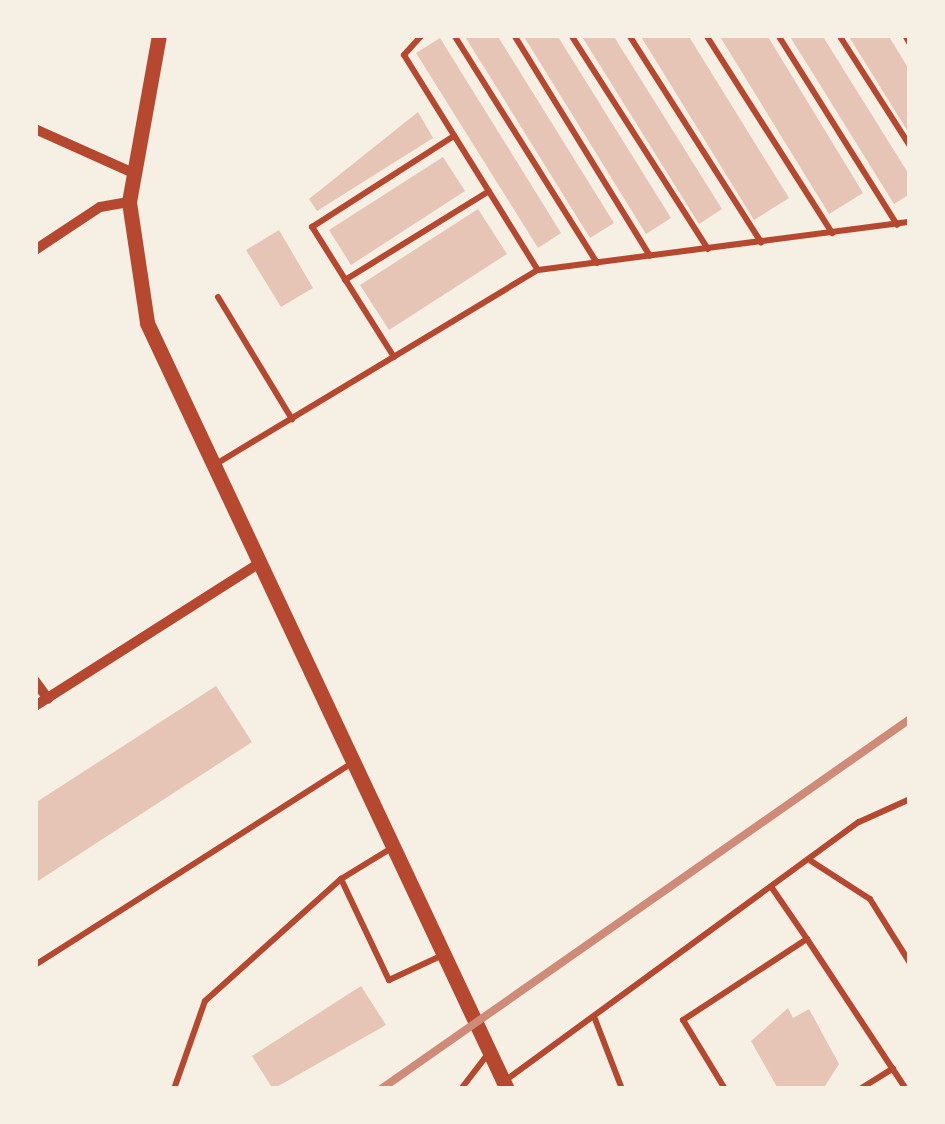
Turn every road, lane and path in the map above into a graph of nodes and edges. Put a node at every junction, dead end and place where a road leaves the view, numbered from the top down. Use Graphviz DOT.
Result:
graph roads {
  1 [pos="159,35"];
  2 [pos="422,35"];
  3 [pos="454,35"];
  4 [pos="514,35"];
  5 [pos="570,35"];
  6 [pos="629,35"];
  7 [pos="706,35"];
  8 [pos="778,35"];
  9 [pos="839,35"];
  10 [pos="905,35"];
  11 [pos="910,44"];
  12 [pos="35,128"];
  13 [pos="454,136"];
  14 [pos="910,146"];
  15 [pos="130,172"];
  16 [pos="489,192"];
  17 [pos="129,202"];
  18 [pos="910,222"];
  19 [pos="897,225"];
  20 [pos="832,234"];
  21 [pos="761,242"];
  22 [pos="708,249"];
  23 [pos="35,250"];
  24 [pos="650,256"];
  25 [pos="597,263"];
  26 [pos="538,270"];
  27 [pos="345,280"];
  28 [pos="218,298"];
  29 [pos="394,357"];
  30 [pos="292,419"];
  31 [pos="210,467"];
  32 [pos="258,564"];
  33 [pos="35,680"];
  34 [pos="48,698"];
  35 [pos="35,706"];
  36 [pos="352,763"];
  37 [pos="910,799"];
  38 [pos="392,848"];
  39 [pos="811,861"];
  40 [pos="341,879"];
  41 [pos="772,888"];
  42 [pos="807,939"];
  43 [pos="442,956"];
  44 [pos="910,963"];
  45 [pos="35,965"];
  46 [pos="594,1019"];
  47 [pos="488,1053"];
  48 [pos="892,1068"];
  49 [pos="505,1086"];
  50 [pos="458,1088"];
  51 [pos="174,1089"];
  52 [pos="622,1089"];
  53 [pos="725,1089"];
  54 [pos="860,1089"];
  55 [pos="906,1089"];
  1 -- 15 [label="street"];
  2 -- 13 [label="lane"];
  3 -- 25 [label="lane"];
  4 -- 24 [label="lane"];
  5 -- 22 [label="lane"];
  6 -- 21 [label="lane"];
  7 -- 20 [label="lane"];
  8 -- 19 [label="lane"];
  9 -- 14 [label="lane"];
  10 -- 11 [label="lane"];
  12 -- 15 [label="street"];
  13 -- 16 [label="lane"];
  13 -- 27 [label="lane"];
  15 -- 17 [label="street"];
  16 -- 26 [label="lane"];
  16 -- 27 [label="lane"];
  17 -- 23 [label="street"];
  17 -- 31 [label="street"];
  18 -- 19 [label="lane"];
  19 -- 20 [label="lane"];
  20 -- 21 [label="lane"];
  21 -- 22 [label="lane"];
  22 -- 24 [label="lane"];
  24 -- 25 [label="lane"];
  25 -- 26 [label="lane"];
  26 -- 29 [label="lane"];
  27 -- 29 [label="lane"];
  28 -- 30 [label="lane"];
  29 -- 30 [label="lane"];
  30 -- 31 [label="lane"];
  31 -- 32 [label="street"];
  32 -- 34 [label="street"];
  32 -- 36 [label="street"];
  33 -- 34 [label="street"];
  34 -- 35 [label="street"];
  36 -- 38 [label="street"];
  36 -- 45 [label="lane"];
  37 -- 39 [label="lane"];
  38 -- 40 [label="lane"];
  38 -- 43 [label="street"];
  39 -- 41 [label="lane"];
  39 -- 44 [label="lane"];
  40 -- 43 [label="lane"];
  40 -- 51 [label="lane"];
  41 -- 42 [label="lane"];
  41 -- 46 [label="lane"];
  42 -- 48 [label="lane"];
  42 -- 53 [label="lane"];
  43 -- 47 [label="street"];
  46 -- 49 [label="lane"];
  46 -- 52 [label="lane"];
  47 -- 49 [label="street"];
  47 -- 50 [label="lane"];
  48 -- 54 [label="lane"];
  48 -- 55 [label="lane"];
}
